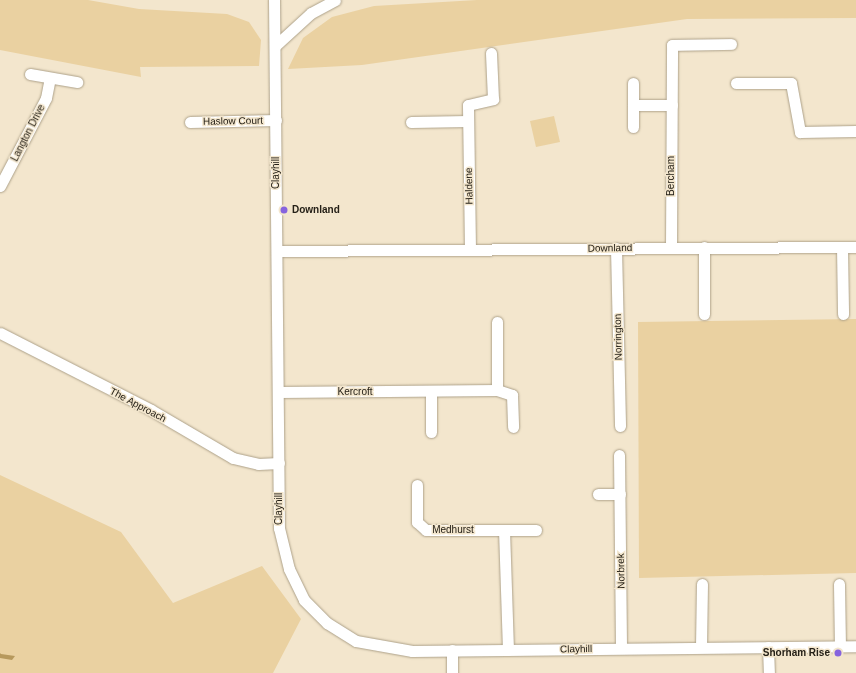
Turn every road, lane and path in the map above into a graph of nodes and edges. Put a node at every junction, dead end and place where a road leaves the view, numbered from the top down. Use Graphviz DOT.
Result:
graph roads {
  1 [pos="274,0"];
  2 [pos="335,0"];
  3 [pos="731,44"];
  4 [pos="276,45"];
  5 [pos="492,53"];
  6 [pos="30,74"];
  7 [pos="50,78"];
  8 [pos="77,82"];
  9 [pos="633,83"];
  10 [pos="736,83"];
  11 [pos="633,105"];
  12 [pos="672,105"];
  13 [pos="276,120"];
  14 [pos="190,122"];
  15 [pos="410,122"];
  16 [pos="468,122"];
  17 [pos="633,127"];
  18 [pos="856,132"];
  19 [pos="0,186"];
  20 [pos="856,246"];
  21 [pos="671,247"];
  22 [pos="704,247"];
  23 [pos="842,247"];
  24 [pos="616,248"];
  25 [pos="470,250"];
  26 [pos="276,251"];
  27 [pos="704,314"];
  28 [pos="843,314"];
  29 [pos="498,322"];
  30 [pos="0,333"];
  31 [pos="497,390"];
  32 [pos="279,392"];
  33 [pos="431,392"];
  34 [pos="620,426"];
  35 [pos="513,427"];
  36 [pos="431,432"];
  37 [pos="619,455"];
  38 [pos="279,463"];
  39 [pos="417,485"];
  40 [pos="598,494"];
  41 [pos="620,494"];
  42 [pos="504,530"];
  43 [pos="536,530"];
  44 [pos="702,584"];
  45 [pos="839,584"];
  46 [pos="840,646"];
  47 [pos="856,646"];
  48 [pos="701,647"];
  49 [pos="768,647"];
  50 [pos="622,648"];
  51 [pos="452,650"];
  52 [pos="508,650"];
  53 [pos="452,673"];
  54 [pos="769,673"];
  1 -- 4 [label="street, Clayhill"];
  2 -- 4 [label="street"];
  3 -- 12 [label="street, Bercham"];
  4 -- 13 [label="street, Clayhill"];
  5 -- 16 [label="street, Haldene"];
  6 -- 7 [label="street"];
  7 -- 8 [label="street"];
  7 -- 19 [label="street, Langton Drive"];
  9 -- 11 [label="street"];
  10 -- 18 [label="street"];
  11 -- 12 [label="street"];
  11 -- 17 [label="street"];
  12 -- 21 [label="street, Bercham"];
  13 -- 14 [label="street, Haslow Court"];
  13 -- 26 [label="street, Clayhill"];
  15 -- 16 [label="street"];
  16 -- 25 [label="street, Haldene"];
  20 -- 23 [label="street, Downland"];
  21 -- 22 [label="street, Downland"];
  21 -- 24 [label="street, Downland"];
  22 -- 23 [label="street, Downland"];
  22 -- 27 [label="street"];
  23 -- 28 [label="street"];
  24 -- 25 [label="street, Downland"];
  24 -- 34 [label="street, Norrington"];
  25 -- 26 [label="street, Downland"];
  26 -- 32 [label="street, Clayhill"];
  29 -- 31 [label="street"];
  30 -- 38 [label="street, The Approach"];
  31 -- 33 [label="street, Kercroft"];
  31 -- 35 [label="street"];
  32 -- 33 [label="street, Kercroft"];
  32 -- 38 [label="street, Clayhill"];
  33 -- 36 [label="street"];
  37 -- 41 [label="street, Norbrek"];
  38 -- 51 [label="street, Clayhill"];
  39 -- 42 [label="street, Medhurst"];
  40 -- 41 [label="street"];
  41 -- 50 [label="street, Norbrek"];
  42 -- 43 [label="street, Medhurst"];
  42 -- 52 [label="street"];
  44 -- 48 [label="street"];
  45 -- 46 [label="street"];
  46 -- 47 [label="street, Clayhill"];
  46 -- 49 [label="street, Clayhill"];
  48 -- 49 [label="street, Clayhill"];
  48 -- 50 [label="street, Clayhill"];
  49 -- 54 [label="street"];
  50 -- 52 [label="street, Clayhill"];
  51 -- 52 [label="street, Clayhill"];
  51 -- 53 [label="street"];
}
